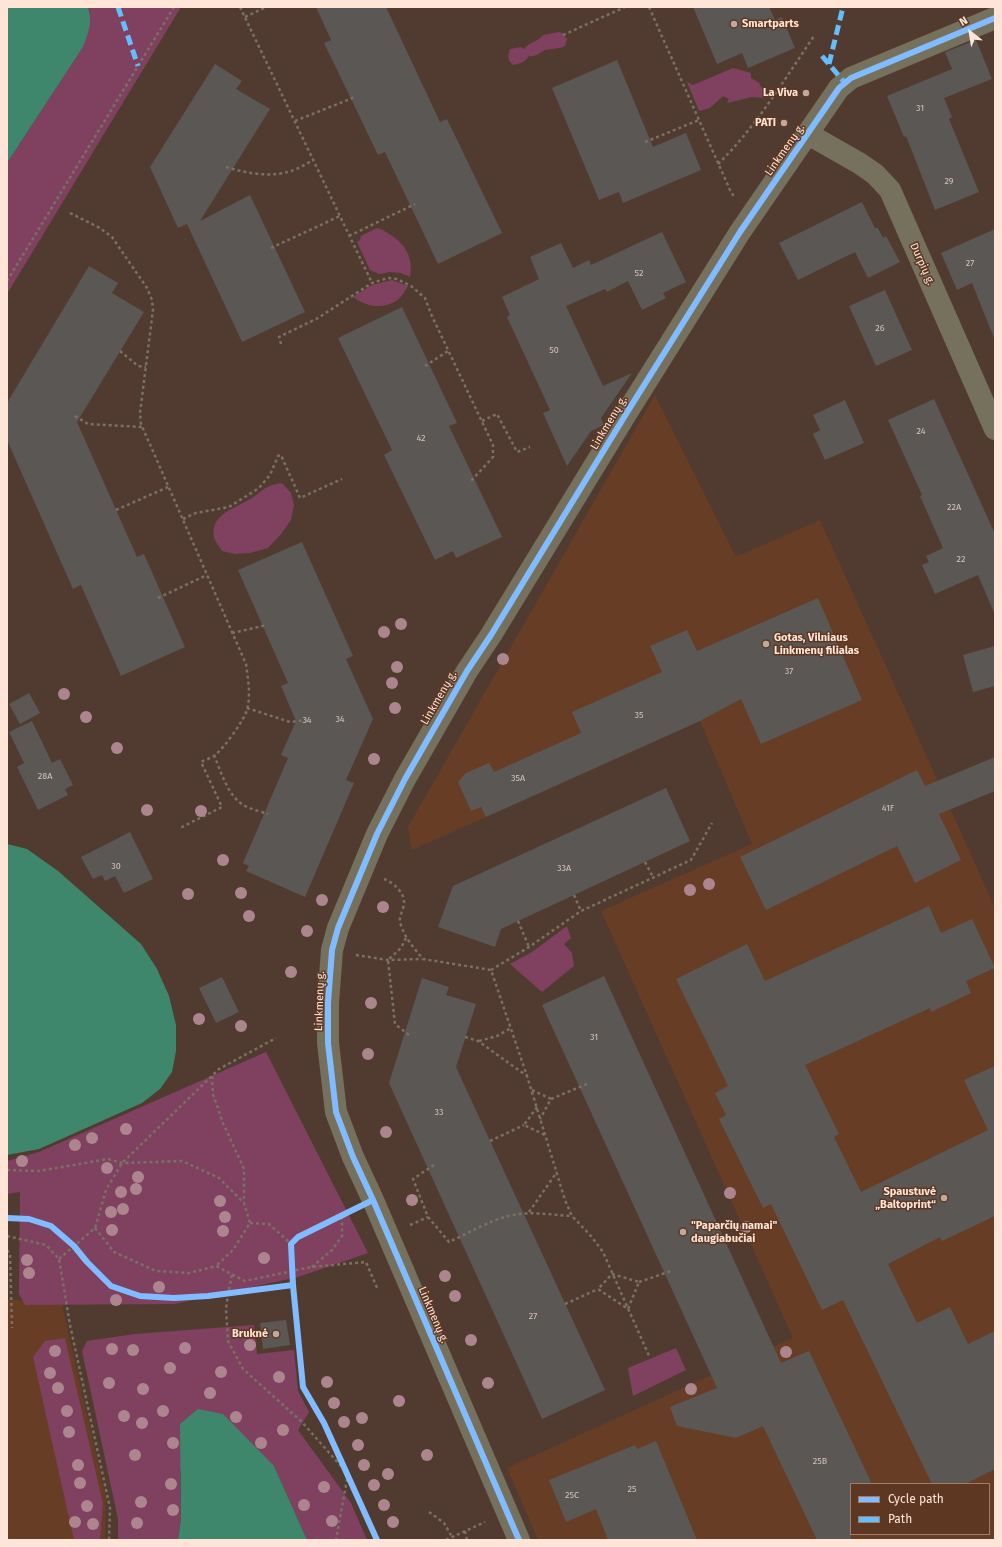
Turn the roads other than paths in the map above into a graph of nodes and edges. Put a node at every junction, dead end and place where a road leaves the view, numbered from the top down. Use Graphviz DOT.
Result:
graph roads {
  1 [pos="995,18"];
  2 [pos="808,134"];
  3 [pos="995,429"];
  4 [pos="519,1540"];
  1 -- 2 [label="street, Linkmenų g."];
  2 -- 3 [label="street, Durpių g."];
  2 -- 4 [label="street, Linkmenų g."];
}
